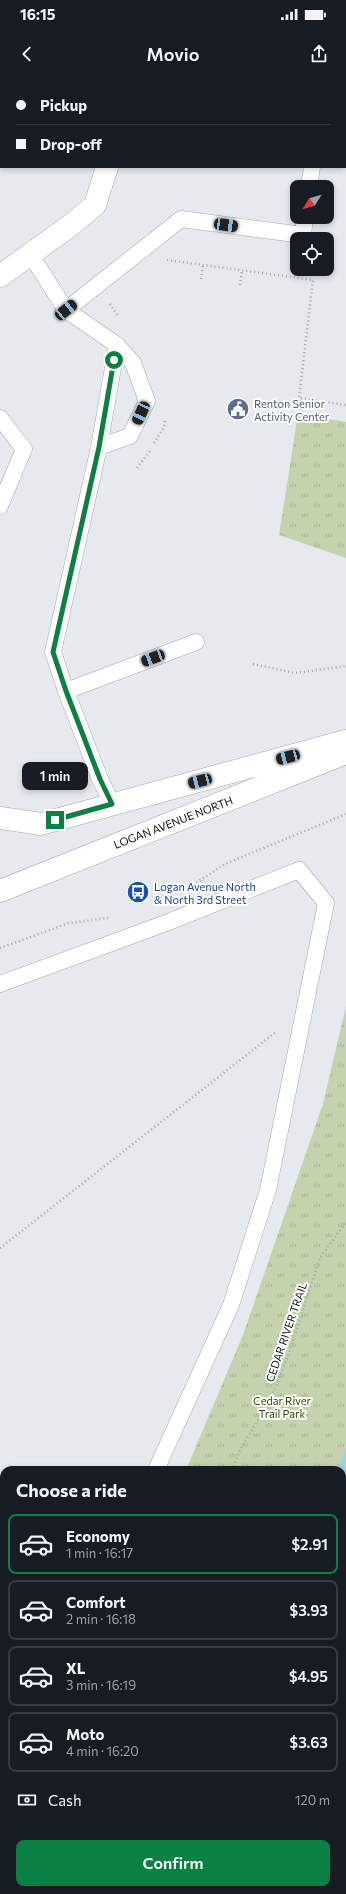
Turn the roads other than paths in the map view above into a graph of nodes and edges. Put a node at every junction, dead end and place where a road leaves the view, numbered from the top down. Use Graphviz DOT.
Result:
graph roads {
  1 [pos="107,168"];
  2 [pos="312,168"];
  3 [pos="310,180"];
  4 [pos="304,224"];
  5 [pos="30,254"];
  6 [pos="0,276"];
  7 [pos="66,310"];
  8 [pos="117,345"];
  9 [pos="0,418"];
  10 [pos="99,447"];
  11 [pos="0,506"];
  12 [pos="196,642"];
  13 [pos="66,691"];
  14 [pos="346,741"];
  15 [pos="346,753"];
  16 [pos="112,804"];
  17 [pos="0,818"];
  18 [pos="0,891"];
  19 [pos="0,984"];
  20 [pos="158,1466"];
  1 -- 5 [label="main road"];
  2 -- 3 [label="lane"];
  4 -- 7 [label="lane"];
  5 -- 6 [label="main road"];
  5 -- 7 [label="lane"];
  7 -- 8 [label="lane"];
  8 -- 10 [label="lane"];
  8 -- 10 [label="lane"];
  9 -- 11 [label="lane"];
  10 -- 13 [label="lane"];
  12 -- 13 [label="lane"];
  13 -- 16 [label="lane"];
  14 -- 16 [label="main road"];
  15 -- 18 [label="main road, LOGAN AVENUE NORTH"];
  16 -- 17 [label="main road"];
  19 -- 20 [label="lane"];
}
